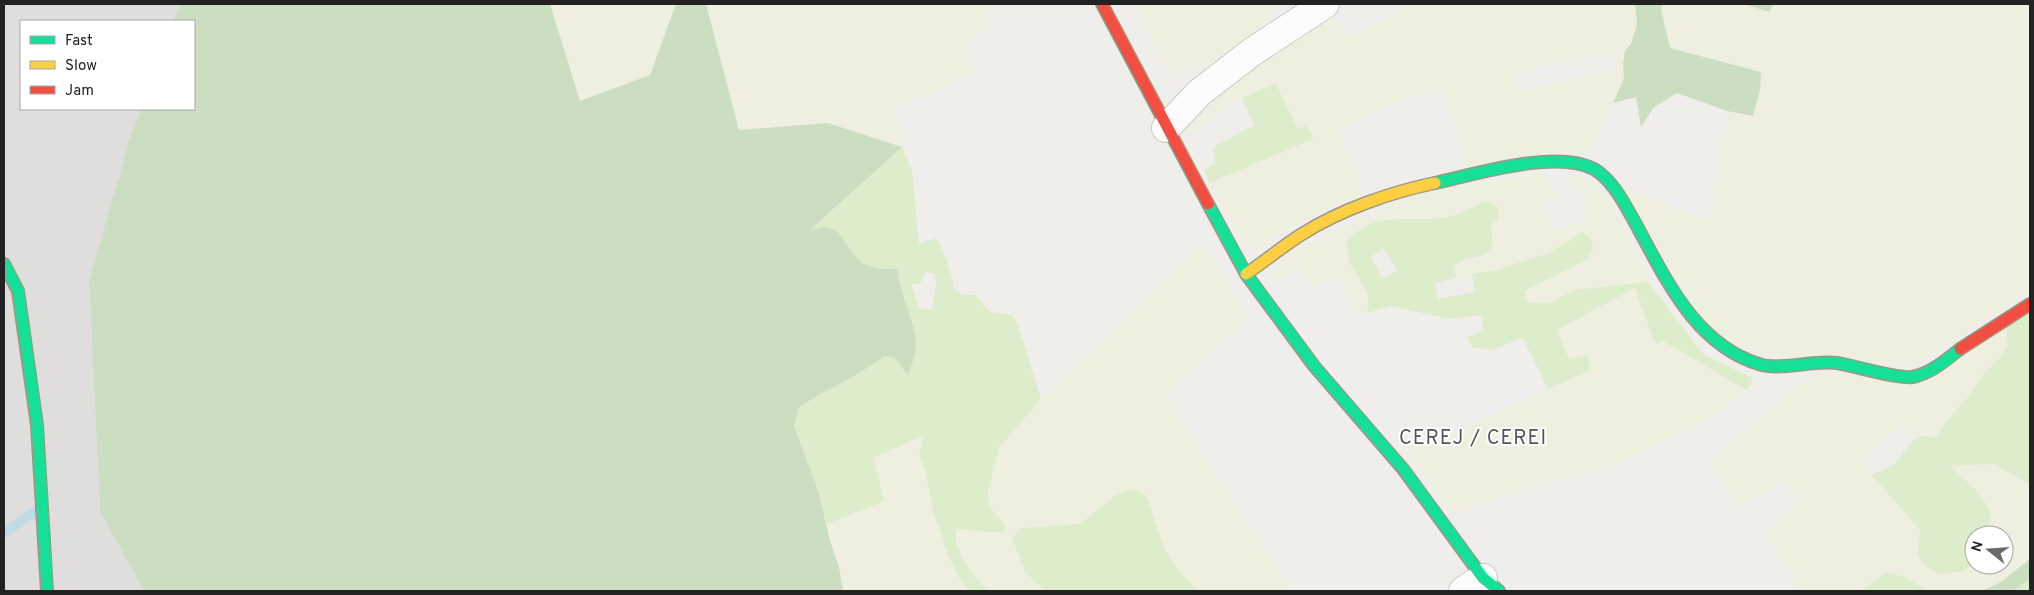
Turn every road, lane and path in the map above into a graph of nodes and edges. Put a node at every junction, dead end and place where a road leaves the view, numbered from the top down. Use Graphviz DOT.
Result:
graph roads {
  1 [pos="1102,4"];
  2 [pos="1325,4"];
  3 [pos="1166,128"];
  4 [pos="4,264"];
  5 [pos="1246,274"];
  6 [pos="2030,304"];
  7 [pos="1481,587"];
  8 [pos="47,591"];
  1 -- 3 [label="street"];
  2 -- 3 [label="street"];
  3 -- 5 [label="street"];
  4 -- 8 [label="street"];
  5 -- 6 [label="street"];
  5 -- 7 [label="street"];
}
